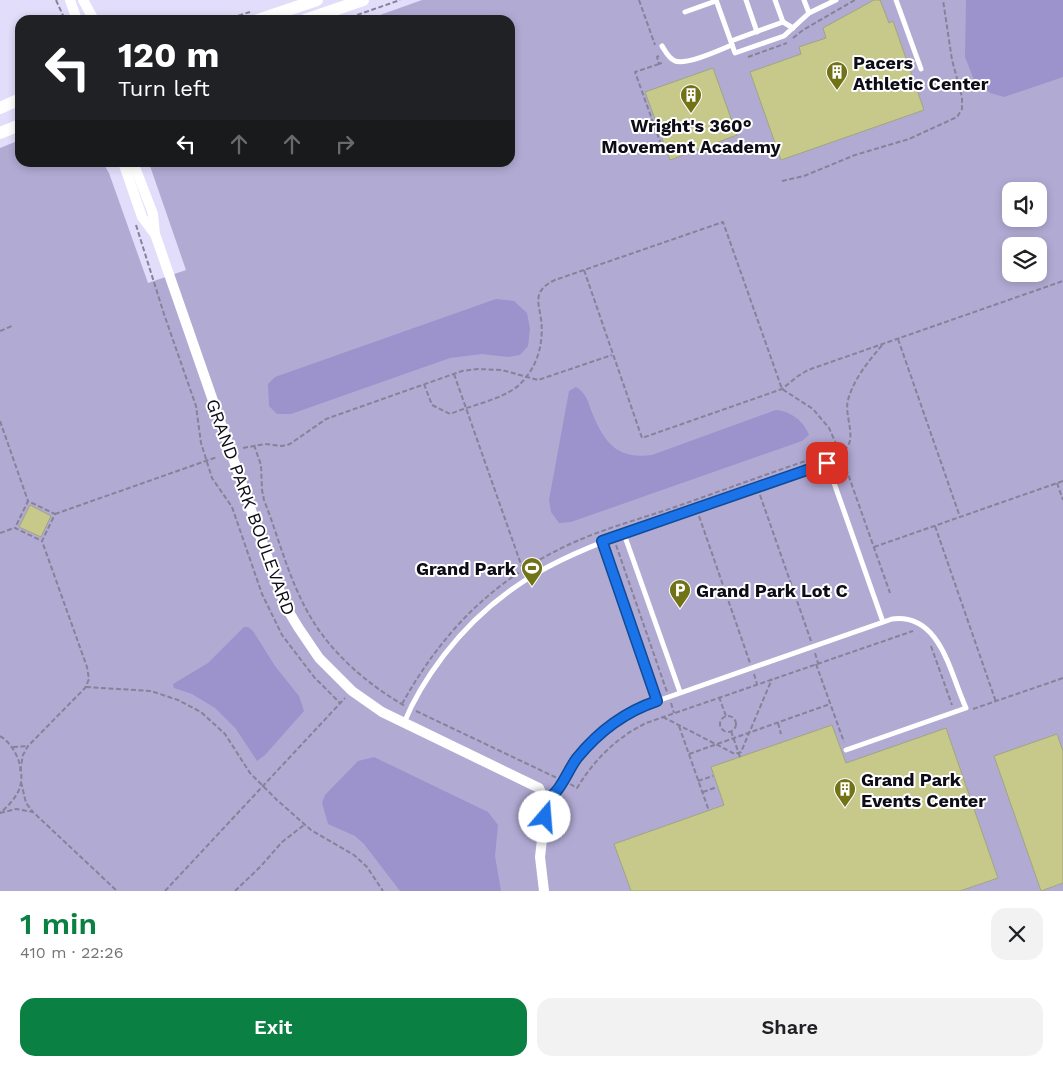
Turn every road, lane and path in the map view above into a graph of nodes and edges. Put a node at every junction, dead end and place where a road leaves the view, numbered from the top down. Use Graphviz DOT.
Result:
graph roads {
  1 [pos="56,0"];
  2 [pos="70,0"];
  3 [pos="83,0"];
  4 [pos="318,0"];
  5 [pos="363,0"];
  6 [pos="400,0"];
  7 [pos="639,0"];
  8 [pos="716,0"];
  9 [pos="746,0"];
  10 [pos="775,0"];
  11 [pos="804,0"];
  12 [pos="834,0"];
  13 [pos="855,0"];
  14 [pos="896,0"];
  15 [pos="943,0"];
  16 [pos="685,12"];
  17 [pos="809,13"];
  18 [pos="62,15"];
  19 [pos="75,15"];
  20 [pos="91,15"];
  21 [pos="258,15"];
  22 [pos="320,15"];
  23 [pos="357,15"];
  24 [pos="783,22"];
  25 [pos="792,28"];
  26 [pos="757,32"];
  27 [pos="731,43"];
  28 [pos="659,47"];
  29 [pos="748,57"];
  30 [pos="666,61"];
  31 [pos="659,64"];
  32 [pos="670,65"];
  33 [pos="921,69"];
  34 [pos="15,101"];
  35 [pos="0,108"];
  36 [pos="15,127"];
  37 [pos="0,133"];
  38 [pos="663,150"];
  39 [pos="125,167"];
  40 [pos="135,167"];
  41 [pos="782,181"];
  42 [pos="134,220"];
  43 [pos="155,234"];
  44 [pos="584,270"];
  45 [pos="1063,281"];
  46 [pos="12,326"];
  47 [pos="0,331"];
  48 [pos="898,339"];
  49 [pos="613,354"];
  50 [pos="454,374"];
  51 [pos="526,378"];
  52 [pos="424,384"];
  53 [pos="782,389"];
  54 [pos="465,408"];
  55 [pos="0,421"];
  56 [pos="254,445"];
  57 [pos="243,448"];
  58 [pos="217,457"];
  59 [pos="207,460"];
  60 [pos="1063,481"];
  61 [pos="1057,483"];
  62 [pos="757,488"];
  63 [pos="694,500"];
  64 [pos="1063,500"];
  65 [pos="28,501"];
  66 [pos="696,509"];
  67 [pos="55,514"];
  68 [pos="960,517"];
  69 [pos="935,526"];
  70 [pos="15,528"];
  71 [pos="0,533"];
  72 [pos="624,534"];
  73 [pos="613,538"];
  74 [pos="42,541"];
  75 [pos="602,541"];
  76 [pos="874,547"];
  77 [pos="523,570"];
  78 [pos="890,593"];
  79 [pos="883,622"];
  80 [pos="917,631"];
  81 [pos="930,644"];
  82 [pos="813,646"];
  83 [pos="817,663"];
  84 [pos="752,667"];
  85 [pos="1063,678"];
  86 [pos="772,679"];
  87 [pos="757,684"];
  88 [pos="86,687"];
  89 [pos="352,690"];
  90 [pos="680,692"];
  91 [pos="669,696"];
  92 [pos="719,697"];
  93 [pos="657,701"];
  94 [pos="996,702"];
  95 [pos="340,703"];
  96 [pos="830,704"];
  97 [pos="410,708"];
  98 [pos="968,710"];
  99 [pos="954,712"];
  100 [pos="674,713"];
  101 [pos="726,716"];
  102 [pos="663,717"];
  103 [pos="778,723"];
  104 [pos="404,724"];
  105 [pos="679,725"];
  106 [pos="731,731"];
  107 [pos="749,733"];
  108 [pos="781,734"];
  109 [pos="0,736"];
  110 [pos="733,738"];
  111 [pos="716,744"];
  112 [pos="28,746"];
  113 [pos="12,747"];
  114 [pos="846,750"];
  115 [pos="738,753"];
  116 [pos="689,754"];
  117 [pos="740,757"];
  118 [pos="20,771"];
  119 [pos="714,776"];
  120 [pos="21,780"];
  121 [pos="562,781"];
  122 [pos="698,781"];
  123 [pos="263,786"];
  124 [pos="717,787"];
  125 [pos="702,792"];
  126 [pos="545,800"];
  127 [pos="709,811"];
  128 [pos="33,812"];
  129 [pos="0,813"];
  130 [pos="304,825"];
  131 [pos="117,891"];
  132 [pos="165,891"];
  133 [pos="235,891"];
  134 [pos="383,891"];
  135 [pos="544,891"];
  1 -- 18 [label="path"];
  2 -- 19 [label="street"];
  3 -- 20 [label="street"];
  4 -- 21 [label="street"];
  5 -- 22 [label="street"];
  6 -- 23 [label="path"];
  7 -- 28 [label="path"];
  8 -- 16 [label="lane"];
  8 -- 27 [label="lane"];
  9 -- 26 [label="lane"];
  10 -- 24 [label="lane"];
  11 -- 17 [label="lane"];
  12 -- 17 [label="lane"];
  13 -- 29 [label="path"];
  14 -- 33 [label="lane"];
  15 -- 41 [label="path"];
  17 -- 25 [label="lane"];
  24 -- 25 [label="lane"];
  24 -- 26 [label="lane"];
  25 -- 27 [label="lane"];
  26 -- 27 [label="lane"];
  27 -- 28 [label="lane"];
  30 -- 31 [label="path"];
  30 -- 31 [label="path"];
  30 -- 32 [label="path"];
  31 -- 38 [label="path"];
  34 -- 35 [label="street"];
  36 -- 37 [label="street"];
  39 -- 43 [label="street, GRAND PARK BOULEVARD"];
  40 -- 43 [label="street, GRAND PARK BOULEVARD"];
  42 -- 59 [label="path"];
  43 -- 89 [label="street, GRAND PARK BOULEVARD"];
  44 -- 49 [label="path"];
  44 -- 51 [label="path"];
  44 -- 53 [label="path"];
  45 -- 48 [label="path"];
  46 -- 47 [label="path"];
  48 -- 53 [label="path"];
  48 -- 68 [label="path"];
  49 -- 51 [label="path"];
  49 -- 53 [label="path"];
  50 -- 51 [label="path"];
  50 -- 52 [label="path"];
  50 -- 54 [label="path"];
  51 -- 54 [label="path"];
  52 -- 54 [label="path"];
  52 -- 56 [label="path"];
  53 -- 76 [label="path"];
  54 -- 77 [label="path"];
  55 -- 65 [label="path"];
  56 -- 57 [label="path"];
  56 -- 97 [label="path"];
  58 -- 59 [label="path"];
  59 -- 67 [label="path"];
  59 -- 95 [label="path"];
  60 -- 61 [label="path"];
  61 -- 64 [label="path"];
  61 -- 68 [label="path"];
  62 -- 66 [label="lane"];
  62 -- 79 [label="lane"];
  62 -- 82 [label="path"];
  63 -- 66 [label="path"];
  65 -- 67 [label="path"];
  65 -- 70 [label="path"];
  66 -- 72 [label="lane"];
  66 -- 84 [label="path"];
  67 -- 74 [label="path"];
  68 -- 69 [label="path"];
  69 -- 76 [label="path"];
  69 -- 94 [label="path"];
  70 -- 71 [label="path"];
  70 -- 74 [label="path"];
  72 -- 73 [label="lane"];
  72 -- 90 [label="lane"];
  73 -- 75 [label="lane"];
  73 -- 91 [label="path"];
  74 -- 88 [label="path"];
  75 -- 93 [label="lane"];
  75 -- 97 [label="lane"];
  76 -- 78 [label="path"];
  79 -- 82 [label="lane"];
  79 -- 99 [label="lane"];
  80 -- 83 [label="path"];
  81 -- 99 [label="path"];
  82 -- 83 [label="path"];
  82 -- 84 [label="lane"];
  83 -- 86 [label="path"];
  83 -- 96 [label="path"];
  84 -- 87 [label="path"];
  84 -- 90 [label="lane"];
  85 -- 94 [label="path"];
  86 -- 87 [label="path"];
  86 -- 107 [label="path"];
  87 -- 92 [label="path"];
  88 -- 112 [label="path"];
  88 -- 123 [label="path"];
  89 -- 95 [label="path"];
  89 -- 104 [label="street, GRAND PARK BOULEVARD"];
  90 -- 91 [label="lane"];
  91 -- 93 [label="lane"];
  91 -- 100 [label="path"];
  92 -- 100 [label="path"];
  92 -- 101 [label="path"];
  93 -- 121 [label="lane"];
  94 -- 98 [label="path"];
  95 -- 123 [label="path"];
  96 -- 103 [label="path"];
  96 -- 114 [label="path"];
  97 -- 104 [label="lane"];
  97 -- 121 [label="path"];
  99 -- 114 [label="lane"];
  100 -- 102 [label="path"];
  101 -- 106 [label="path"];
  101 -- 106 [label="path"];
  102 -- 105 [label="path"];
  102 -- 121 [label="path"];
  103 -- 107 [label="path"];
  103 -- 108 [label="path"];
  104 -- 126 [label="street, GRAND PARK BOULEVARD"];
  105 -- 111 [label="path"];
  105 -- 116 [label="path"];
  106 -- 110 [label="path"];
  107 -- 110 [label="path"];
  107 -- 115 [label="path"];
  109 -- 113 [label="path"];
  110 -- 111 [label="path"];
  110 -- 115 [label="path"];
  111 -- 115 [label="path"];
  111 -- 116 [label="path"];
  112 -- 113 [label="path"];
  112 -- 118 [label="path"];
  113 -- 118 [label="path"];
  115 -- 117 [label="path"];
  116 -- 122 [label="path"];
  118 -- 120 [label="path"];
  119 -- 122 [label="path"];
  120 -- 128 [label="path"];
  120 -- 129 [label="path"];
  121 -- 126 [label="lane"];
  122 -- 125 [label="path"];
  123 -- 130 [label="path"];
  123 -- 132 [label="path"];
  124 -- 125 [label="path"];
  125 -- 127 [label="path"];
  126 -- 135 [label="street"];
  128 -- 129 [label="path"];
  128 -- 131 [label="path"];
  130 -- 133 [label="path"];
  130 -- 134 [label="path"];
}
